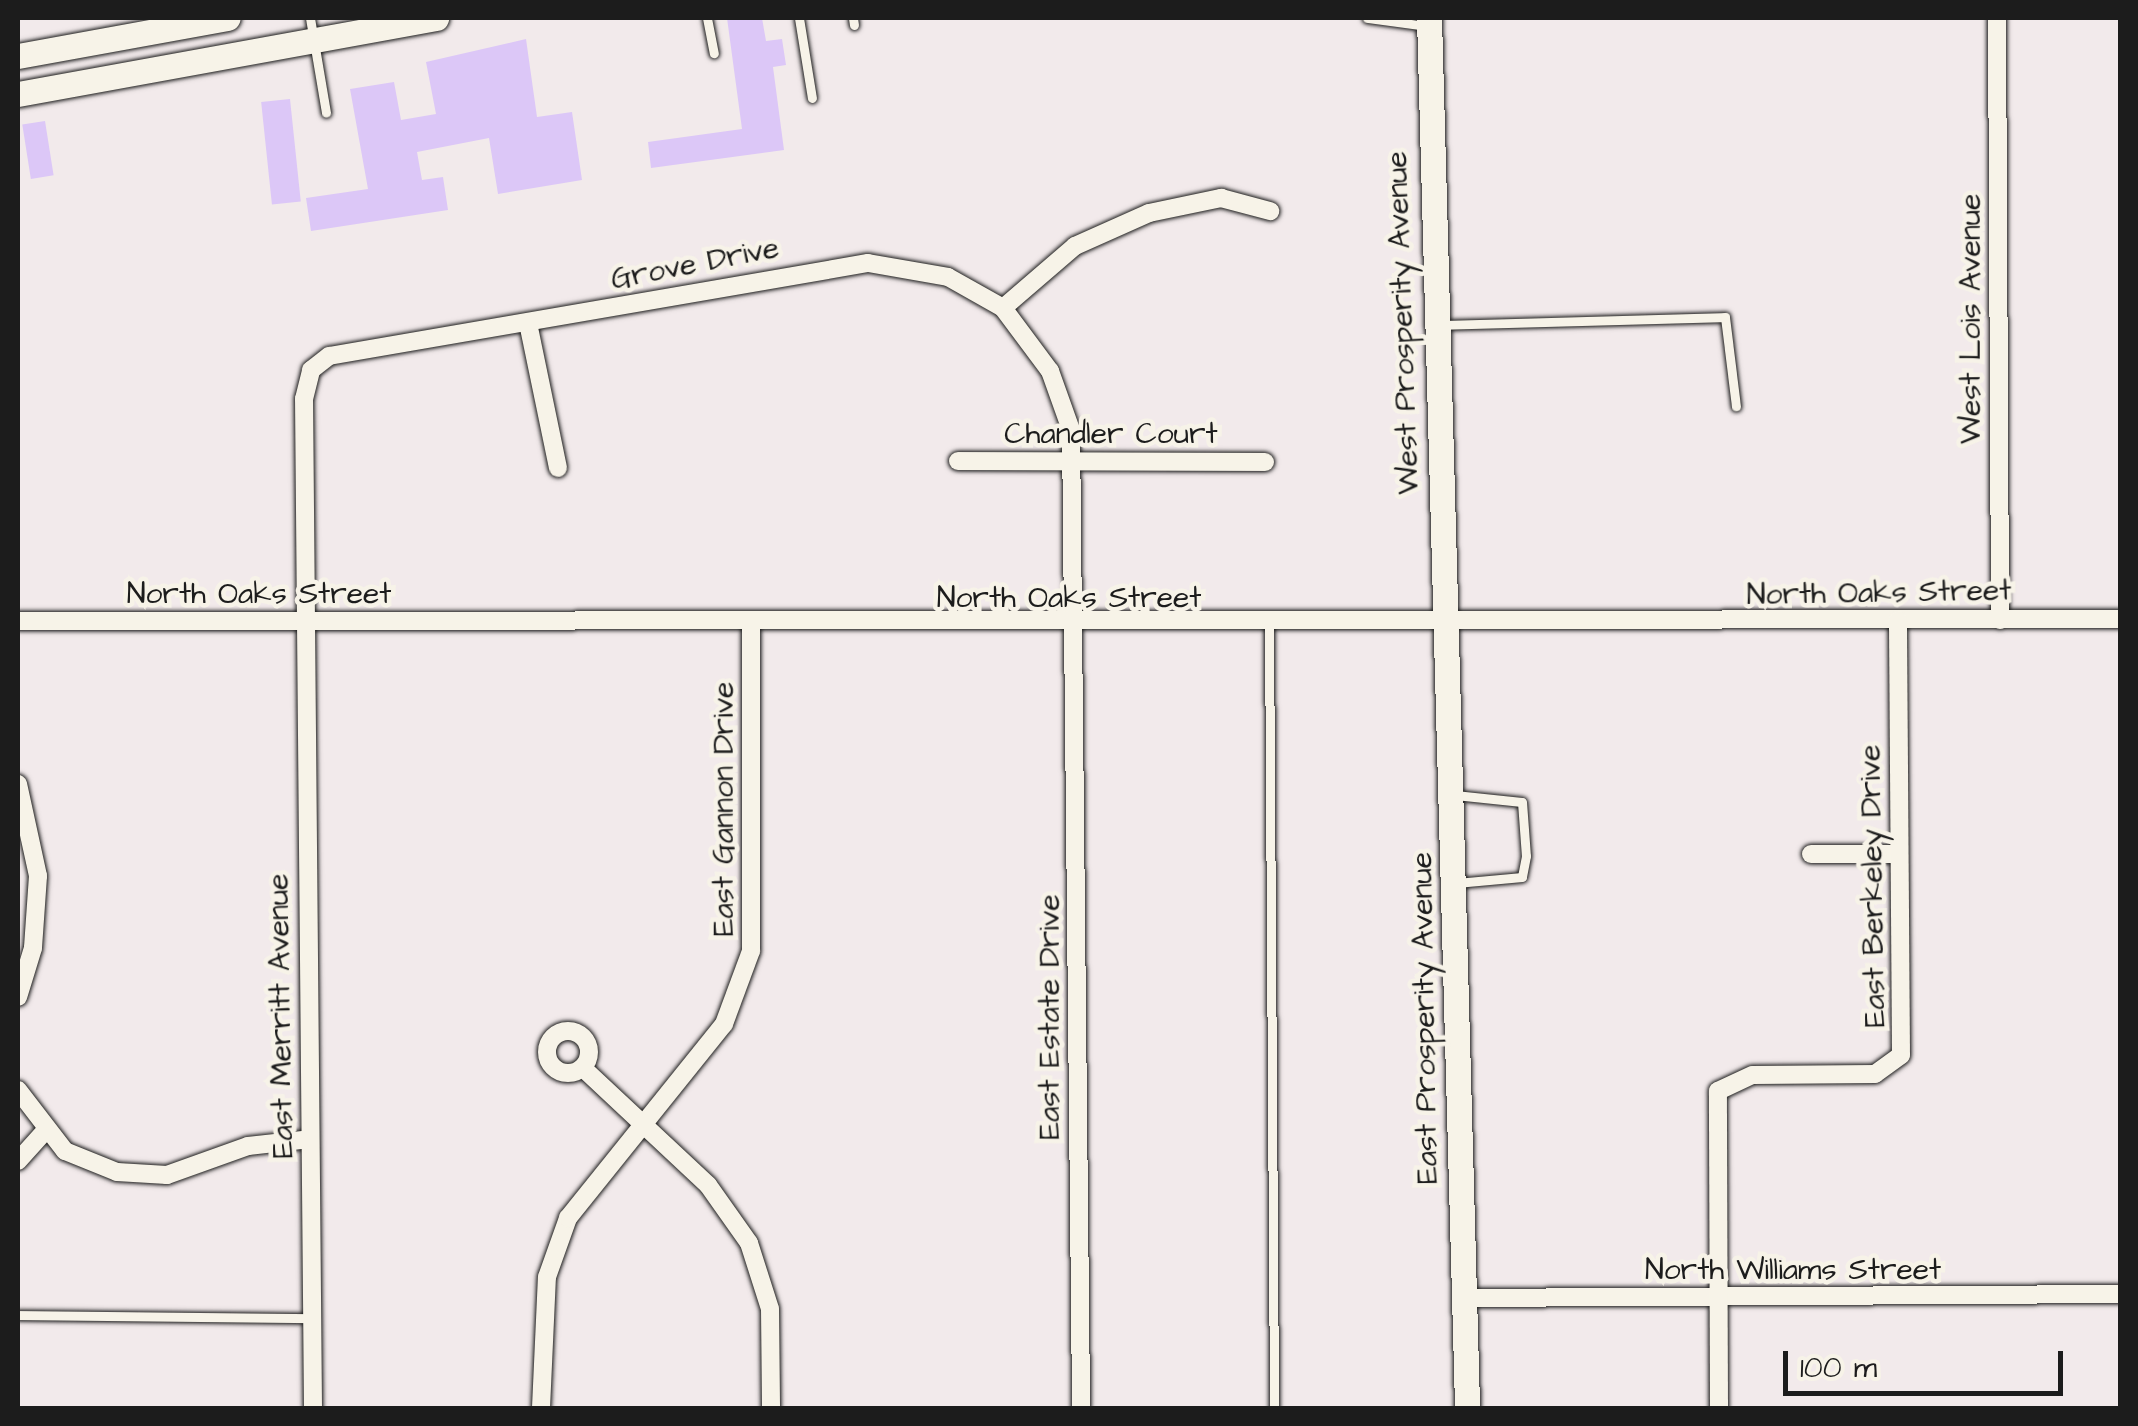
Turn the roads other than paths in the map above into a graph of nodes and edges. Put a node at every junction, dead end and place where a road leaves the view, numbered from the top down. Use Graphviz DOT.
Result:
graph roads {
  1 [pos="228,18"];
  2 [pos="436,18"];
  3 [pos="707,18"];
  4 [pos="799,18"];
  5 [pos="1367,18"];
  6 [pos="1996,18"];
  7 [pos="1429,22"];
  8 [pos="312,29"];
  9 [pos="714,53"];
  10 [pos="18,56"];
  11 [pos="18,94"];
  12 [pos="812,98"];
  13 [pos="326,112"];
  14 [pos="1270,212"];
  15 [pos="1003,308"];
  16 [pos="528,324"];
  17 [pos="1431,325"];
  18 [pos="1736,406"];
  19 [pos="958,461"];
  20 [pos="1074,461"];
  21 [pos="1264,462"];
  22 [pos="558,468"];
  23 [pos="2120,619"];
  24 [pos="1898,620"];
  25 [pos="2000,620"];
  26 [pos="18,621"];
  27 [pos="304,622"];
  28 [pos="751,625"];
  29 [pos="1075,625"];
  30 [pos="1450,625"];
  31 [pos="1269,627"];
  32 [pos="18,784"];
  33 [pos="1452,796"];
  34 [pos="1811,854"];
  35 [pos="1898,854"];
  36 [pos="1453,883"];
  37 [pos="18,997"];
  38 [pos="584,1069"];
  39 [pos="18,1090"];
  40 [pos="644,1122"];
  41 [pos="43,1133"];
  42 [pos="310,1140"];
  43 [pos="18,1161"];
  44 [pos="2120,1294"];
  45 [pos="1466,1298"];
  46 [pos="1718,1298"];
  47 [pos="18,1316"];
  48 [pos="312,1318"];
  49 [pos="313,1408"];
  50 [pos="542,1408"];
  51 [pos="771,1408"];
  52 [pos="1081,1408"];
  53 [pos="1274,1408"];
  54 [pos="1467,1408"];
  55 [pos="1719,1408"];
  1 -- 10 [label="main road"];
  2 -- 8 [label="main road"];
  3 -- 9 [label="lane"];
  4 -- 12 [label="lane"];
  5 -- 7 [label="lane"];
  6 -- 25 [label="street, West Lois Avenue"];
  7 -- 17 [label="main road, West Prosperity Avenue"];
  8 -- 11 [label="main road"];
  8 -- 13 [label="lane"];
  14 -- 15 [label="street"];
  15 -- 16 [label="street, Grove Drive"];
  15 -- 20 [label="street, Grove Drive"];
  16 -- 22 [label="street"];
  16 -- 27 [label="street, Grove Drive"];
  17 -- 18 [label="lane"];
  17 -- 30 [label="main road, West Prosperity Avenue"];
  19 -- 20 [label="street, Chandler Court"];
  20 -- 21 [label="street, Chandler Court"];
  20 -- 29 [label="street, Grove Drive"];
  23 -- 25 [label="street, North Oaks Street"];
  24 -- 25 [label="street, North Oaks Street"];
  24 -- 30 [label="street, North Oaks Street"];
  24 -- 35 [label="street, East Berkeley Drive"];
  26 -- 27 [label="street, North Oaks Street"];
  27 -- 28 [label="street, North Oaks Street"];
  27 -- 42 [label="street, East Merritt Avenue"];
  28 -- 29 [label="street, North Oaks Street"];
  28 -- 40 [label="street, East Gannon Drive"];
  29 -- 31 [label="street, North Oaks Street"];
  29 -- 52 [label="street, East Estate Drive"];
  30 -- 31 [label="street, North Oaks Street"];
  30 -- 33 [label="main road, East Prosperity Avenue"];
  31 -- 53 [label="lane"];
  32 -- 37 [label="street"];
  33 -- 36 [label="main road, East Prosperity Avenue"];
  33 -- 36 [label="lane"];
  34 -- 35 [label="street"];
  35 -- 46 [label="street, East Berkeley Drive"];
  36 -- 45 [label="main road, East Prosperity Avenue"];
  38 -- 40 [label="street"];
  39 -- 41 [label="street"];
  40 -- 50 [label="street, East Gannon Drive"];
  40 -- 51 [label="street"];
  41 -- 42 [label="street"];
  41 -- 43 [label="street"];
  42 -- 48 [label="street, East Merritt Avenue"];
  44 -- 46 [label="street, North Williams Street"];
  45 -- 46 [label="street, North Williams Street"];
  45 -- 54 [label="main road, East Prosperity Avenue"];
  46 -- 55 [label="street, East Berkeley Drive"];
  47 -- 48 [label="lane"];
  48 -- 49 [label="street, East Merritt Avenue"];
}
